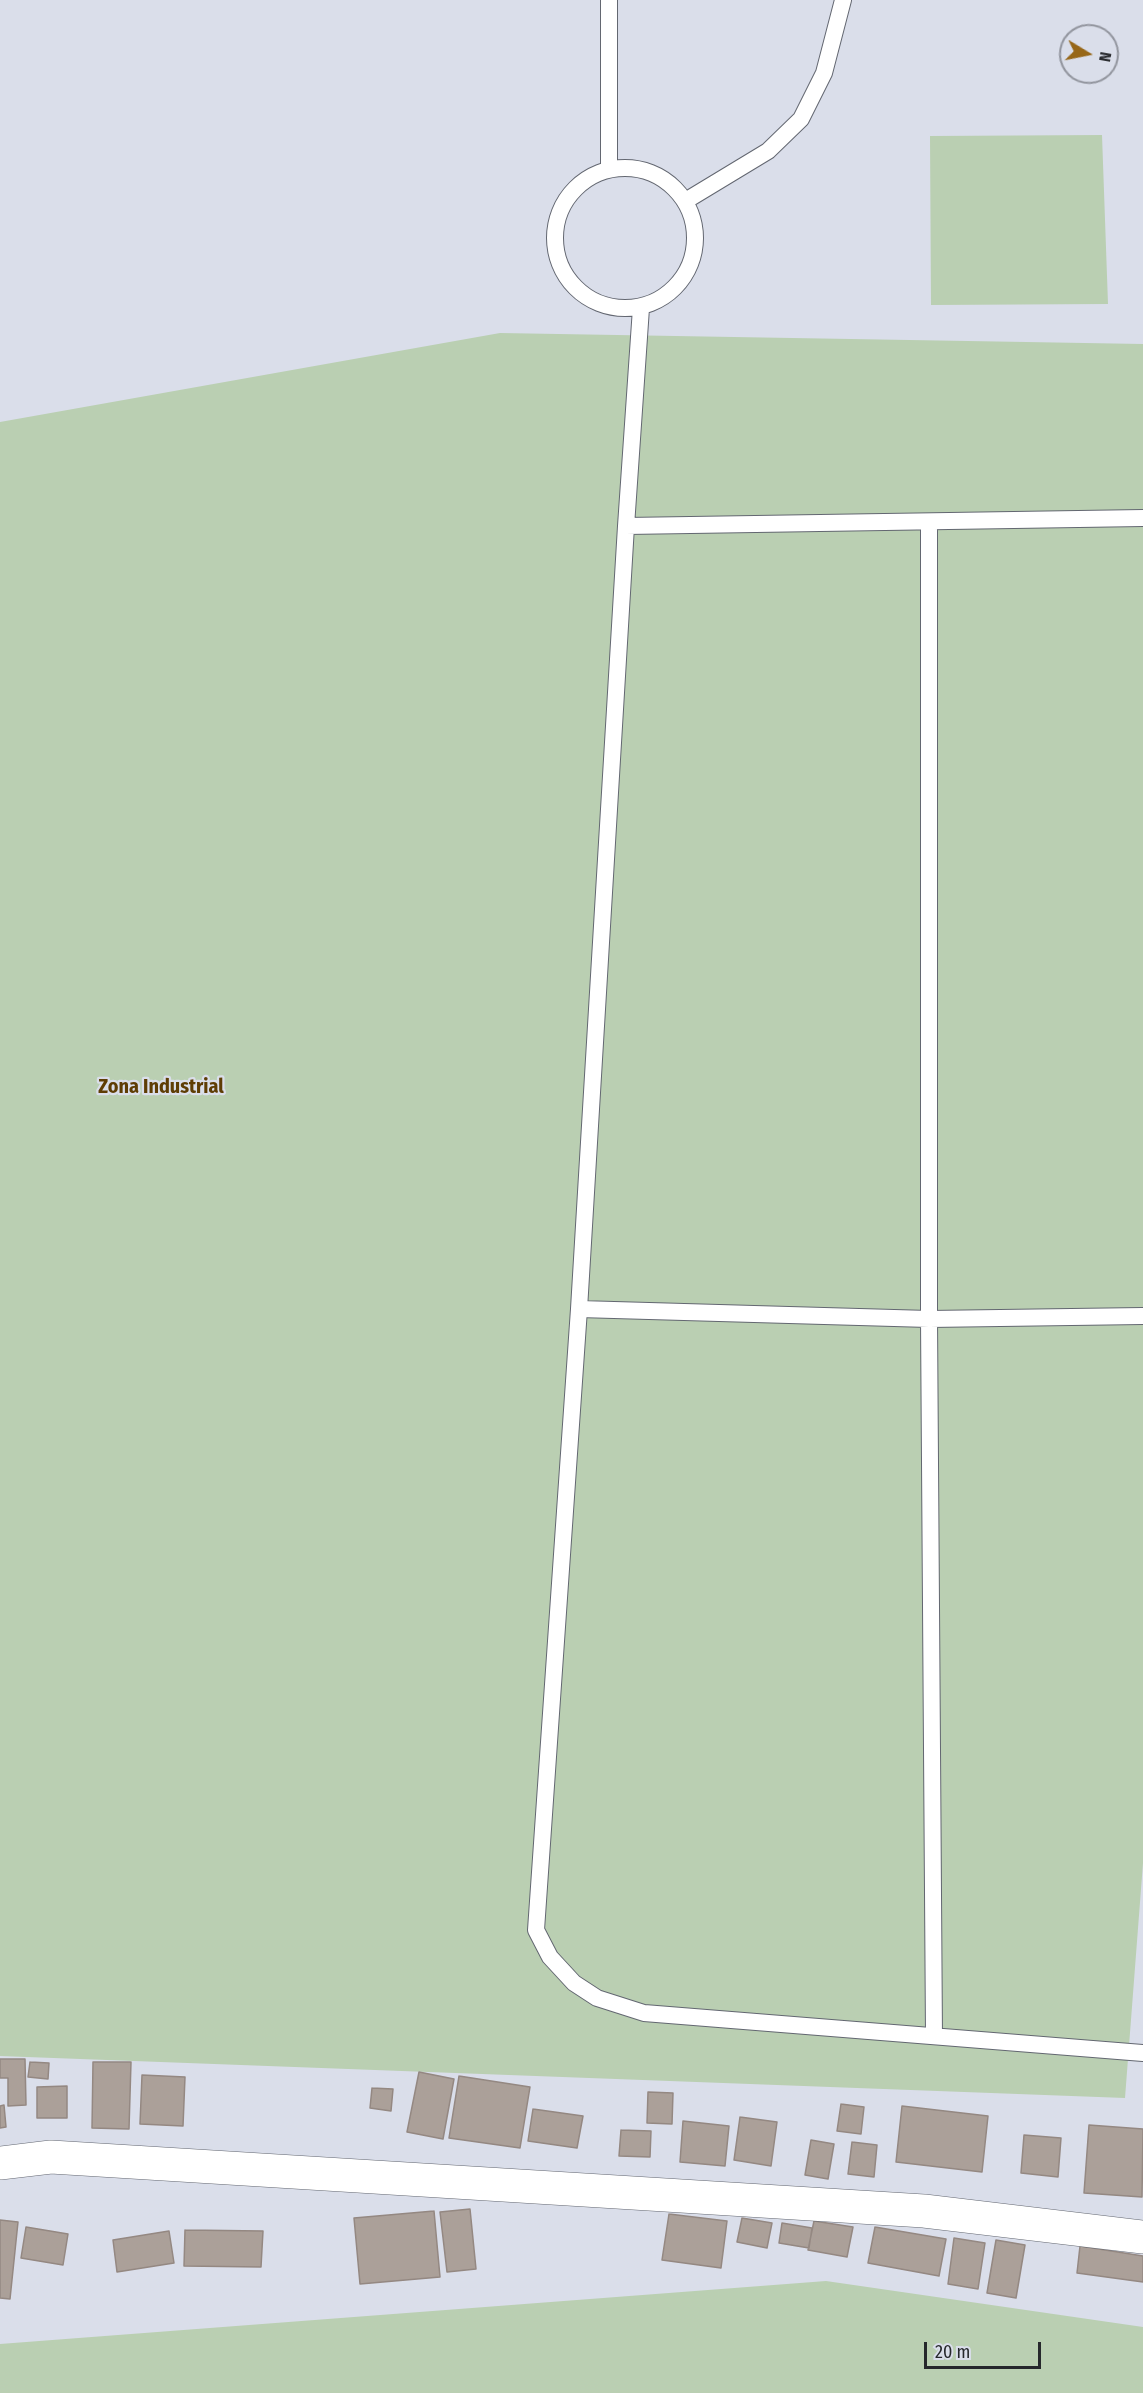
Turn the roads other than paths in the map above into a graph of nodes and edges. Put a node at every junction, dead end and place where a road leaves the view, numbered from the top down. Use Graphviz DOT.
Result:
graph roads {
  1 [pos="609,0"];
  2 [pos="843,0"];
  3 [pos="609,166"];
  4 [pos="687,200"];
  5 [pos="641,308"];
  6 [pos="1143,518"];
  7 [pos="929,522"];
  8 [pos="626,526"];
  9 [pos="579,1309"];
  10 [pos="1143,1316"];
  11 [pos="928,1318"];
  12 [pos="934,2036"];
  13 [pos="1143,2053"];
  14 [pos="0,2163"];
  15 [pos="1143,2237"];
  1 -- 3 [label="lane"];
  2 -- 4 [label="lane"];
  3 -- 4 [label="lane"];
  3 -- 5 [label="lane"];
  4 -- 5 [label="lane"];
  5 -- 8 [label="lane"];
  6 -- 7 [label="lane"];
  7 -- 8 [label="lane"];
  7 -- 11 [label="lane"];
  8 -- 9 [label="lane"];
  9 -- 11 [label="lane"];
  9 -- 12 [label="lane"];
  10 -- 11 [label="lane"];
  11 -- 12 [label="lane"];
  12 -- 13 [label="lane"];
  14 -- 15 [label="street"];
}
